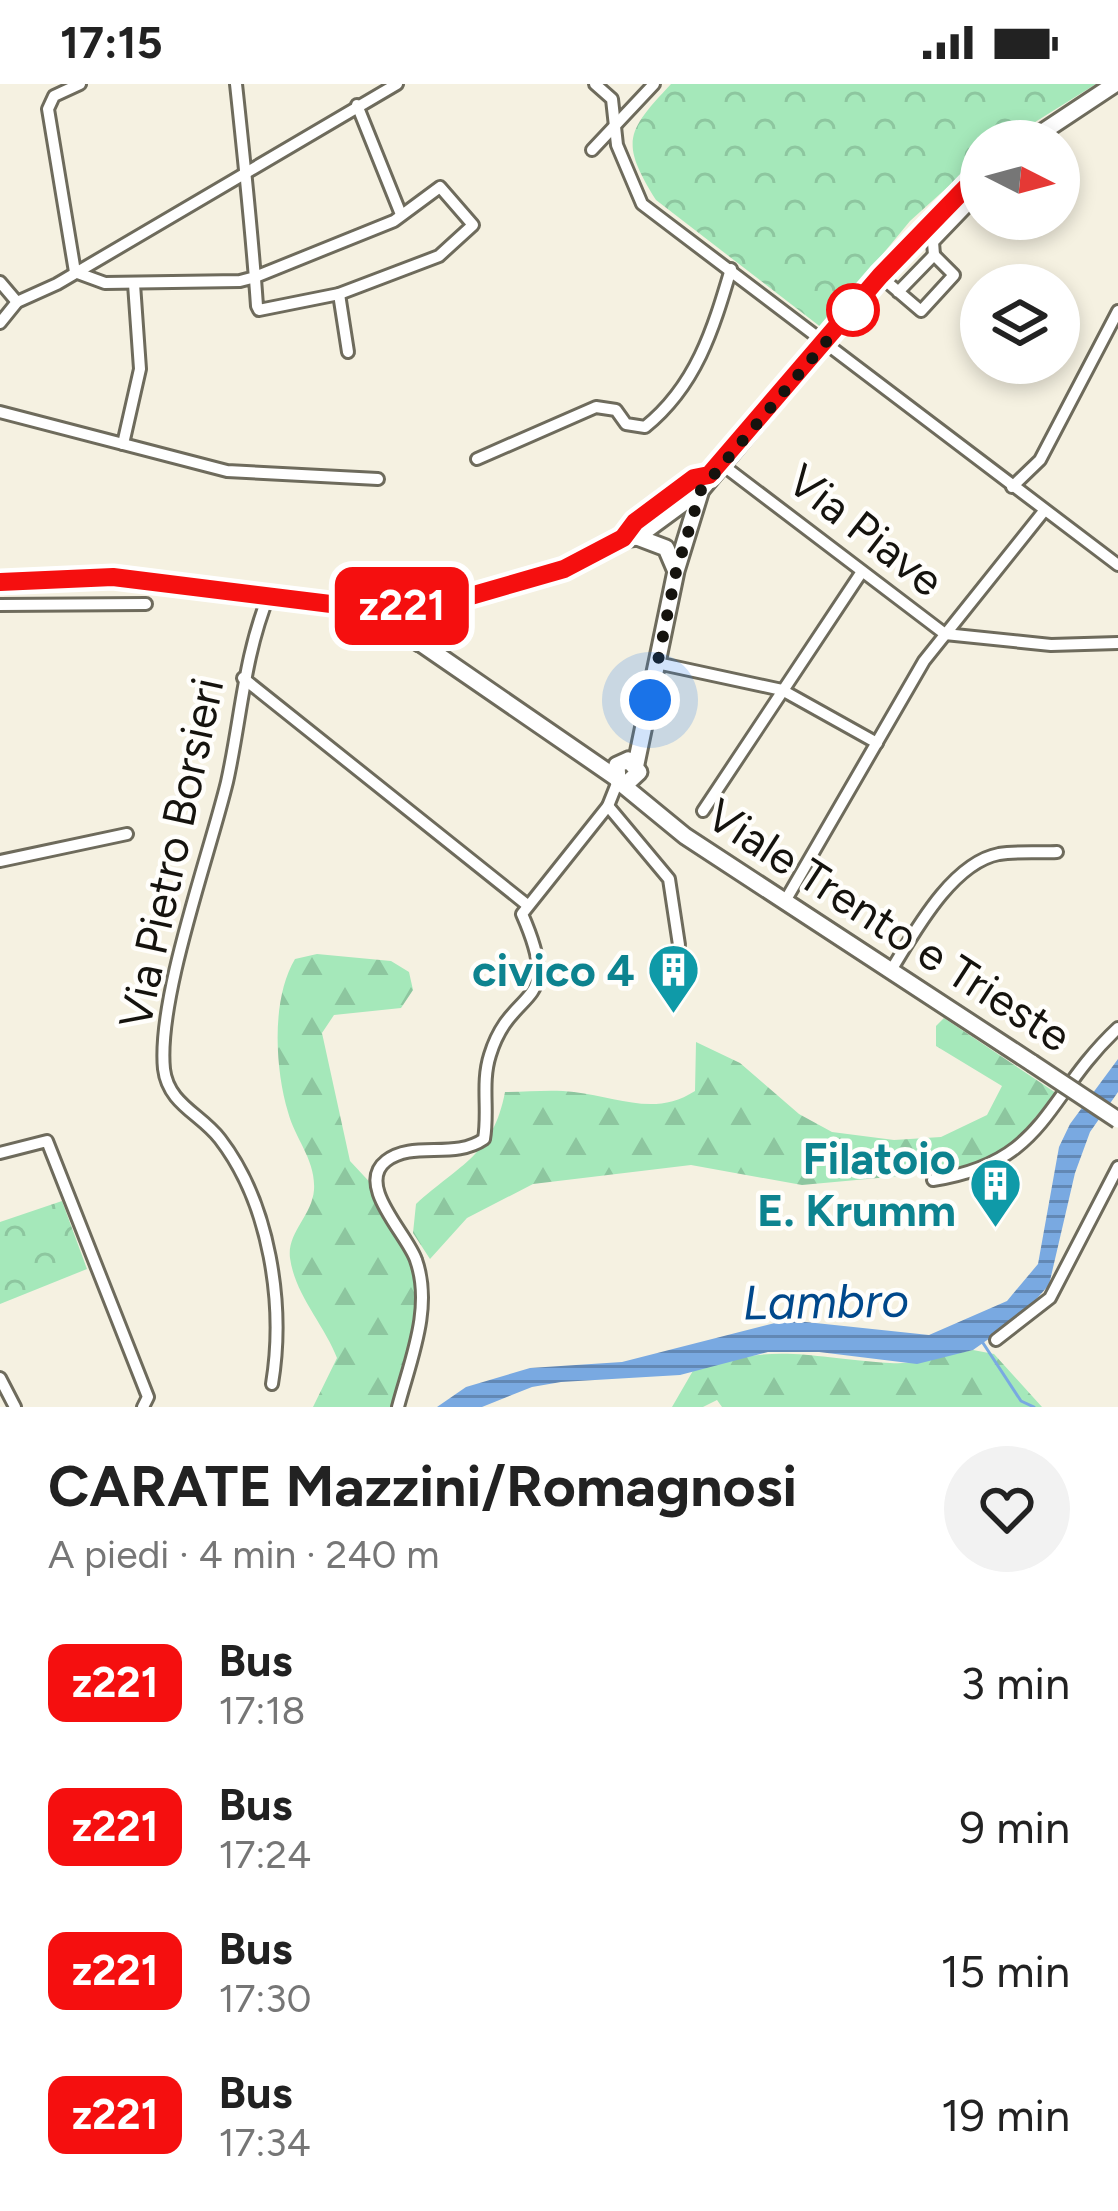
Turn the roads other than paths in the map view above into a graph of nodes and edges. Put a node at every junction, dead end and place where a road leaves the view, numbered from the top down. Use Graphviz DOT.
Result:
graph roads {
  1 [pos="80,84"];
  2 [pos="236,84"];
  3 [pos="397,84"];
  4 [pos="596,84"];
  5 [pos="654,84"];
  6 [pos="1114,84"];
  7 [pos="357,105"];
  8 [pos="1060,120"];
  9 [pos="616,125"];
  10 [pos="592,150"];
  11 [pos="245,169"];
  12 [pos="960,194"];
  13 [pos="400,212"];
  14 [pos="960,216"];
  15 [pos="933,248"];
  16 [pos="731,269"];
  17 [pos="75,272"];
  18 [pos="880,276"];
  19 [pos="255,277"];
  20 [pos="0,282"];
  21 [pos="134,284"];
  22 [pos="898,292"];
  23 [pos="339,294"];
  24 [pos="17,302"];
  25 [pos="1118,311"];
  26 [pos="0,323"];
  27 [pos="828,341"];
  28 [pos="348,352"];
  29 [pos="0,412"];
  30 [pos="122,444"];
  31 [pos="477,459"];
  32 [pos="710,476"];
  33 [pos="377,479"];
  34 [pos="1012,487"];
  35 [pos="1044,512"];
  36 [pos="630,538"];
  37 [pos="1118,565"];
  38 [pos="676,572"];
  39 [pos="862,573"];
  40 [pos="0,582"];
  41 [pos="269,595"];
  42 [pos="467,597"];
  43 [pos="422,603"];
  44 [pos="146,604"];
  45 [pos="0,605"];
  46 [pos="371,609"];
  47 [pos="446,623"];
  48 [pos="945,634"];
  49 [pos="411,637"];
  50 [pos="1118,643"];
  51 [pos="657,663"];
  52 [pos="467,670"];
  53 [pos="243,678"];
  54 [pos="782,690"];
  55 [pos="877,743"];
  56 [pos="625,771"];
  57 [pos="608,806"];
  58 [pos="703,811"];
  59 [pos="128,834"];
  60 [pos="1058,852"];
  61 [pos="0,861"];
  62 [pos="784,903"];
  63 [pos="526,904"];
  64 [pos="679,945"];
  65 [pos="890,972"];
  66 [pos="1118,1028"];
  67 [pos="1118,1120"];
  68 [pos="0,1153"];
  69 [pos="1118,1167"];
  70 [pos="933,1180"];
  71 [pos="996,1340"];
  72 [pos="0,1378"];
  73 [pos="272,1384"];
  74 [pos="15,1407"];
  75 [pos="143,1407"];
  76 [pos="398,1407"];
  1 -- 17 [label="street"];
  2 -- 11 [label="street"];
  3 -- 7 [label="street"];
  4 -- 9 [label="street"];
  5 -- 9 [label="street"];
  6 -- 8 [label="main road"];
  7 -- 11 [label="street"];
  7 -- 13 [label="street"];
  9 -- 10 [label="street"];
  9 -- 16 [label="street"];
  11 -- 17 [label="street"];
  11 -- 19 [label="street"];
  12 -- 18 [label="main road"];
  13 -- 19 [label="street"];
  13 -- 23 [label="street"];
  14 -- 15 [label="street"];
  15 -- 22 [label="street"];
  15 -- 22 [label="street"];
  16 -- 27 [label="street"];
  16 -- 31 [label="street"];
  17 -- 21 [label="street"];
  17 -- 24 [label="street"];
  18 -- 22 [label="street"];
  18 -- 27 [label="main road"];
  19 -- 21 [label="street"];
  19 -- 23 [label="street"];
  20 -- 24 [label="street"];
  21 -- 30 [label="street"];
  23 -- 28 [label="street"];
  24 -- 26 [label="street"];
  25 -- 34 [label="street"];
  27 -- 32 [label="main road"];
  27 -- 34 [label="street"];
  29 -- 30 [label="street"];
  30 -- 33 [label="street"];
  32 -- 36 [label="main road"];
  32 -- 38 [label="main road"];
  32 -- 39 [label="street, Via Piave"];
  34 -- 35 [label="street"];
  35 -- 37 [label="street"];
  35 -- 48 [label="street"];
  36 -- 38 [label="main road"];
  36 -- 42 [label="main road"];
  38 -- 51 [label="main road"];
  39 -- 48 [label="street, Via Piave"];
  39 -- 54 [label="street"];
  40 -- 41 [label="main road"];
  41 -- 46 [label="main road"];
  41 -- 53 [label="street, Via Pietro Borsieri"];
  42 -- 43 [label="main road"];
  42 -- 47 [label="main road"];
  43 -- 46 [label="main road"];
  43 -- 47 [label="main road"];
  43 -- 49 [label="main road"];
  44 -- 45 [label="street"];
  46 -- 49 [label="main road"];
  47 -- 49 [label="main road"];
  47 -- 52 [label="main road"];
  48 -- 50 [label="street, Via Piave"];
  48 -- 55 [label="street"];
  49 -- 52 [label="main road"];
  51 -- 54 [label="street"];
  51 -- 56 [label="main road"];
  52 -- 56 [label="main road"];
  53 -- 63 [label="street"];
  53 -- 73 [label="street, Via Pietro Borsieri"];
  54 -- 55 [label="street"];
  54 -- 58 [label="street"];
  55 -- 62 [label="street"];
  56 -- 57 [label="street"];
  56 -- 62 [label="main road, Viale Trento e Trieste"];
  57 -- 63 [label="street"];
  57 -- 64 [label="street"];
  59 -- 61 [label="street"];
  60 -- 65 [label="street"];
  62 -- 65 [label="main road, Viale Trento e Trieste"];
  63 -- 76 [label="street"];
  65 -- 67 [label="main road, Viale Trento e Trieste, bridge"];
  66 -- 70 [label="street"];
  68 -- 75 [label="street"];
  69 -- 71 [label="street"];
  72 -- 74 [label="street"];
}
